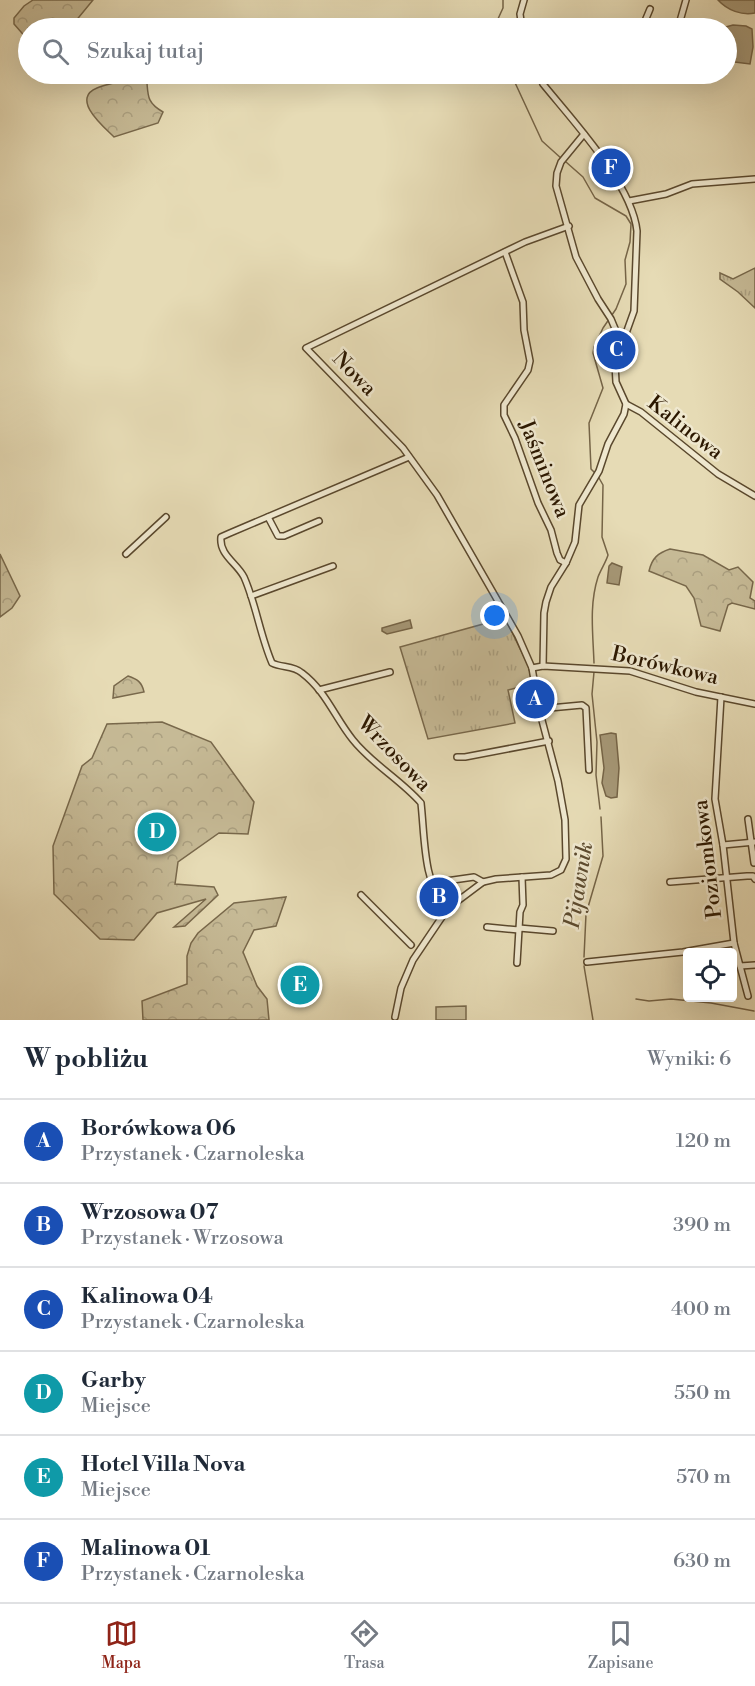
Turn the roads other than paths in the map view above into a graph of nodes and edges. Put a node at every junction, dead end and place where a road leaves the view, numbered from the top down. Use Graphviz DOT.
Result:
graph roads {
  1 [pos="686,0"];
  2 [pos="523,3"];
  3 [pos="650,9"];
  4 [pos="520,18"];
  5 [pos="646,18"];
  6 [pos="681,18"];
  7 [pos="543,84"];
  8 [pos="584,134"];
  9 [pos="755,179"];
  10 [pos="629,201"];
  11 [pos="569,226"];
  12 [pos="505,252"];
  13 [pos="621,344"];
  14 [pos="626,404"];
  15 [pos="409,457"];
  16 [pos="755,496"];
  17 [pos="166,517"];
  18 [pos="268,517"];
  19 [pos="319,521"];
  20 [pos="126,554"];
  21 [pos="566,563"];
  22 [pos="333,566"];
  23 [pos="251,596"];
  24 [pos="543,666"];
  25 [pos="532,668"];
  26 [pos="390,672"];
  27 [pos="319,690"];
  28 [pos="721,697"];
  29 [pos="755,704"];
  30 [pos="539,709"];
  31 [pos="549,741"];
  32 [pos="457,757"];
  33 [pos="589,770"];
  34 [pos="748,819"];
  35 [pos="753,842"];
  36 [pos="723,845"];
  37 [pos="754,863"];
  38 [pos="726,876"];
  39 [pos="522,877"];
  40 [pos="755,879"];
  41 [pos="483,882"];
  42 [pos="670,882"];
  43 [pos="432,883"];
  44 [pos="361,895"];
  45 [pos="446,911"];
  46 [pos="487,927"];
  47 [pos="519,929"];
  48 [pos="553,931"];
  49 [pos="734,943"];
  50 [pos="411,945"];
  51 [pos="587,962"];
  52 [pos="517,963"];
  53 [pos="755,965"];
  54 [pos="740,966"];
  55 [pos="748,996"];
  56 [pos="395,1017"];
  1 -- 6 [label="street"];
  2 -- 4 [label="street"];
  3 -- 5 [label="street"];
  7 -- 8 [label="street"];
  8 -- 10 [label="street"];
  8 -- 11 [label="street"];
  9 -- 10 [label="street"];
  10 -- 13 [label="street"];
  11 -- 12 [label="street, Nowa"];
  11 -- 13 [label="street"];
  12 -- 15 [label="street, Nowa"];
  12 -- 21 [label="street, Jaśminowa"];
  13 -- 14 [label="street"];
  14 -- 16 [label="street, Kalinowa"];
  14 -- 21 [label="street"];
  15 -- 18 [label="street, Wrzosowa"];
  15 -- 25 [label="street, Nowa"];
  17 -- 20 [label="street"];
  18 -- 19 [label="street"];
  18 -- 23 [label="street, Wrzosowa"];
  21 -- 24 [label="street"];
  22 -- 23 [label="street"];
  23 -- 27 [label="street, Wrzosowa"];
  24 -- 25 [label="street, Borówkowa"];
  24 -- 28 [label="street, Borówkowa"];
  25 -- 30 [label="street, Nowa"];
  26 -- 27 [label="street"];
  27 -- 43 [label="street, Wrzosowa"];
  28 -- 29 [label="street, Borówkowa"];
  28 -- 36 [label="street, Poziomkowa"];
  30 -- 31 [label="street, Nowa"];
  30 -- 33 [label="street"];
  31 -- 32 [label="street"];
  31 -- 39 [label="street, Nowa"];
  34 -- 35 [label="street"];
  35 -- 36 [label="street"];
  35 -- 37 [label="street"];
  36 -- 38 [label="street, Poziomkowa"];
  38 -- 40 [label="street"];
  38 -- 42 [label="street"];
  38 -- 49 [label="street, Poziomkowa"];
  39 -- 41 [label="street, Nowa"];
  39 -- 47 [label="street"];
  41 -- 43 [label="street"];
  41 -- 45 [label="street"];
  43 -- 45 [label="street, Wrzosowa"];
  44 -- 50 [label="street"];
  45 -- 56 [label="street"];
  46 -- 47 [label="street"];
  47 -- 48 [label="street"];
  47 -- 52 [label="street"];
  49 -- 51 [label="street"];
  49 -- 54 [label="street, Poziomkowa"];
  53 -- 54 [label="street"];
  54 -- 55 [label="street, Poziomkowa"];
}
